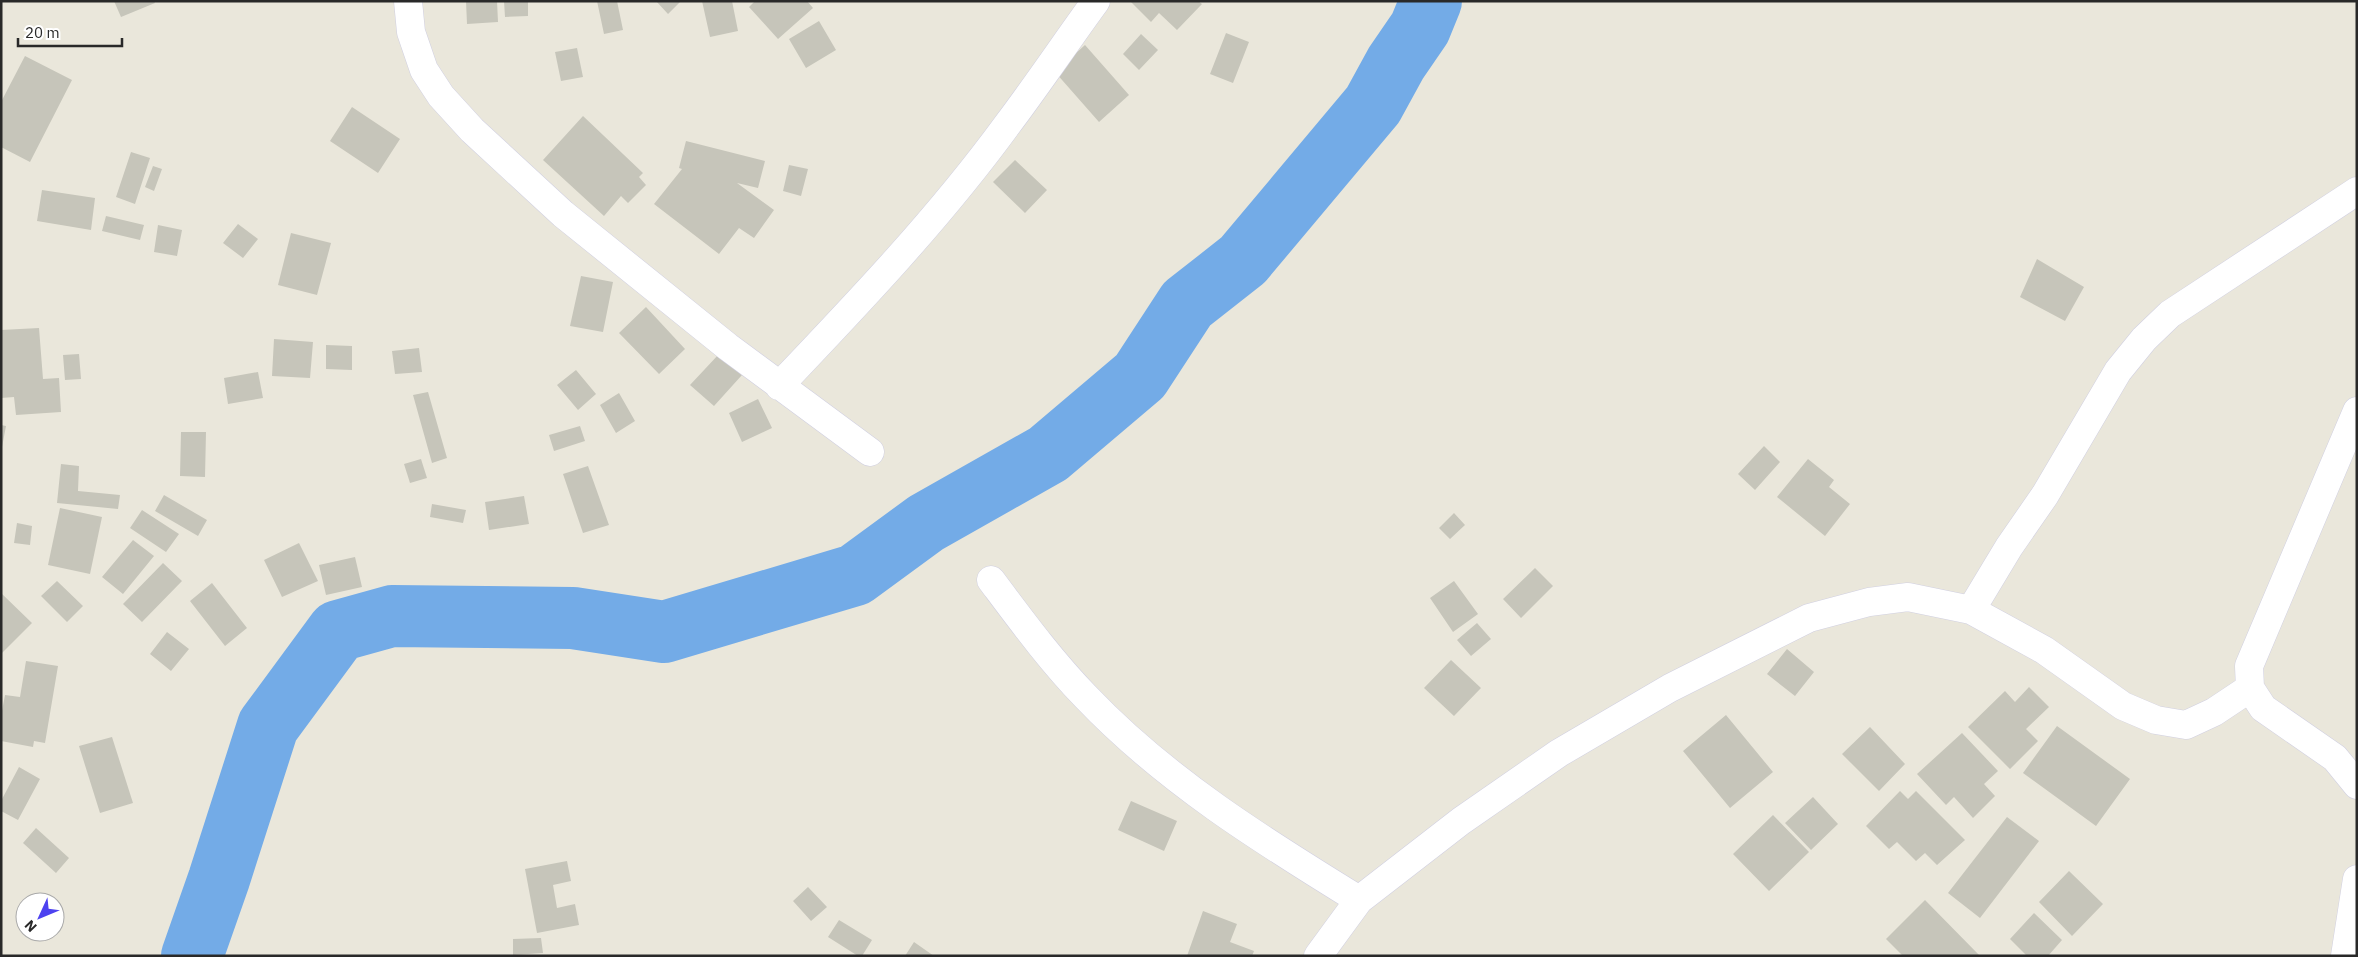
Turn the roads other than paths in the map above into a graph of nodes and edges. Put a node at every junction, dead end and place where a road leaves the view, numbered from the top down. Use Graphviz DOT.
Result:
graph roads {
  1 [pos="408,1"];
  2 [pos="1096,1"];
  3 [pos="2357,191"];
  4 [pos="779,386"];
  5 [pos="2357,411"];
  6 [pos="870,452"];
  7 [pos="991,580"];
  8 [pos="1971,610"];
  9 [pos="2250,688"];
  10 [pos="2357,785"];
  11 [pos="2357,878"];
  12 [pos="1359,900"];
  13 [pos="1318,956"];
  14 [pos="2345,956"];
  1 -- 4 [label="street"];
  2 -- 4 [label="street"];
  3 -- 8 [label="street"];
  4 -- 6 [label="street"];
  5 -- 9 [label="street"];
  7 -- 12 [label="street"];
  8 -- 9 [label="street"];
  8 -- 12 [label="street"];
  9 -- 10 [label="street"];
  11 -- 14 [label="street"];
  12 -- 13 [label="street"];
}
